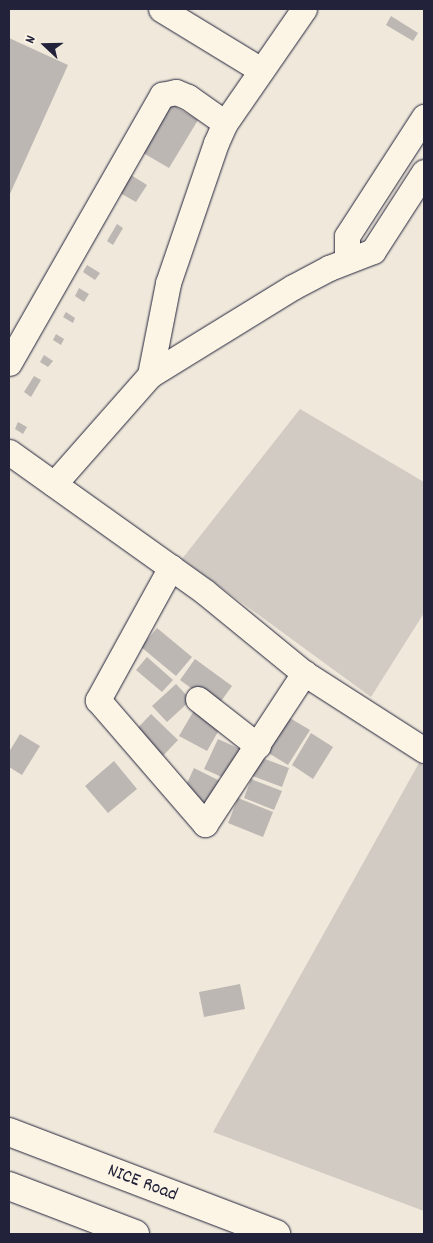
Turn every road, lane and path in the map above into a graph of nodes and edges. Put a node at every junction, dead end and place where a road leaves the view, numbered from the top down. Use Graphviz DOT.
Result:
graph roads {
  1 [pos="161,9"];
  2 [pos="304,9"];
  3 [pos="261,70"];
  4 [pos="424,117"];
  5 [pos="225,123"];
  6 [pos="424,172"];
  7 [pos="347,260"];
  8 [pos="9,363"];
  9 [pos="150,374"];
  10 [pos="9,452"];
  11 [pos="54,484"];
  12 [pos="171,567"];
  13 [pos="304,673"];
  14 [pos="198,699"];
  15 [pos="258,746"];
  16 [pos="424,750"];
  17 [pos="9,1132"];
  18 [pos="9,1186"];
  19 [pos="135,1234"];
  20 [pos="276,1234"];
  1 -- 3 [label="street"];
  2 -- 3 [label="street"];
  3 -- 5 [label="street"];
  4 -- 7 [label="street"];
  5 -- 8 [label="street"];
  5 -- 9 [label="street"];
  6 -- 7 [label="street"];
  7 -- 9 [label="street"];
  9 -- 11 [label="street"];
  10 -- 11 [label="street"];
  11 -- 12 [label="street"];
  12 -- 13 [label="street"];
  12 -- 15 [label="street"];
  13 -- 15 [label="street"];
  13 -- 16 [label="street"];
  14 -- 15 [label="street"];
  17 -- 20 [label="highway, NICE Road"];
  18 -- 19 [label="highway"];
}
